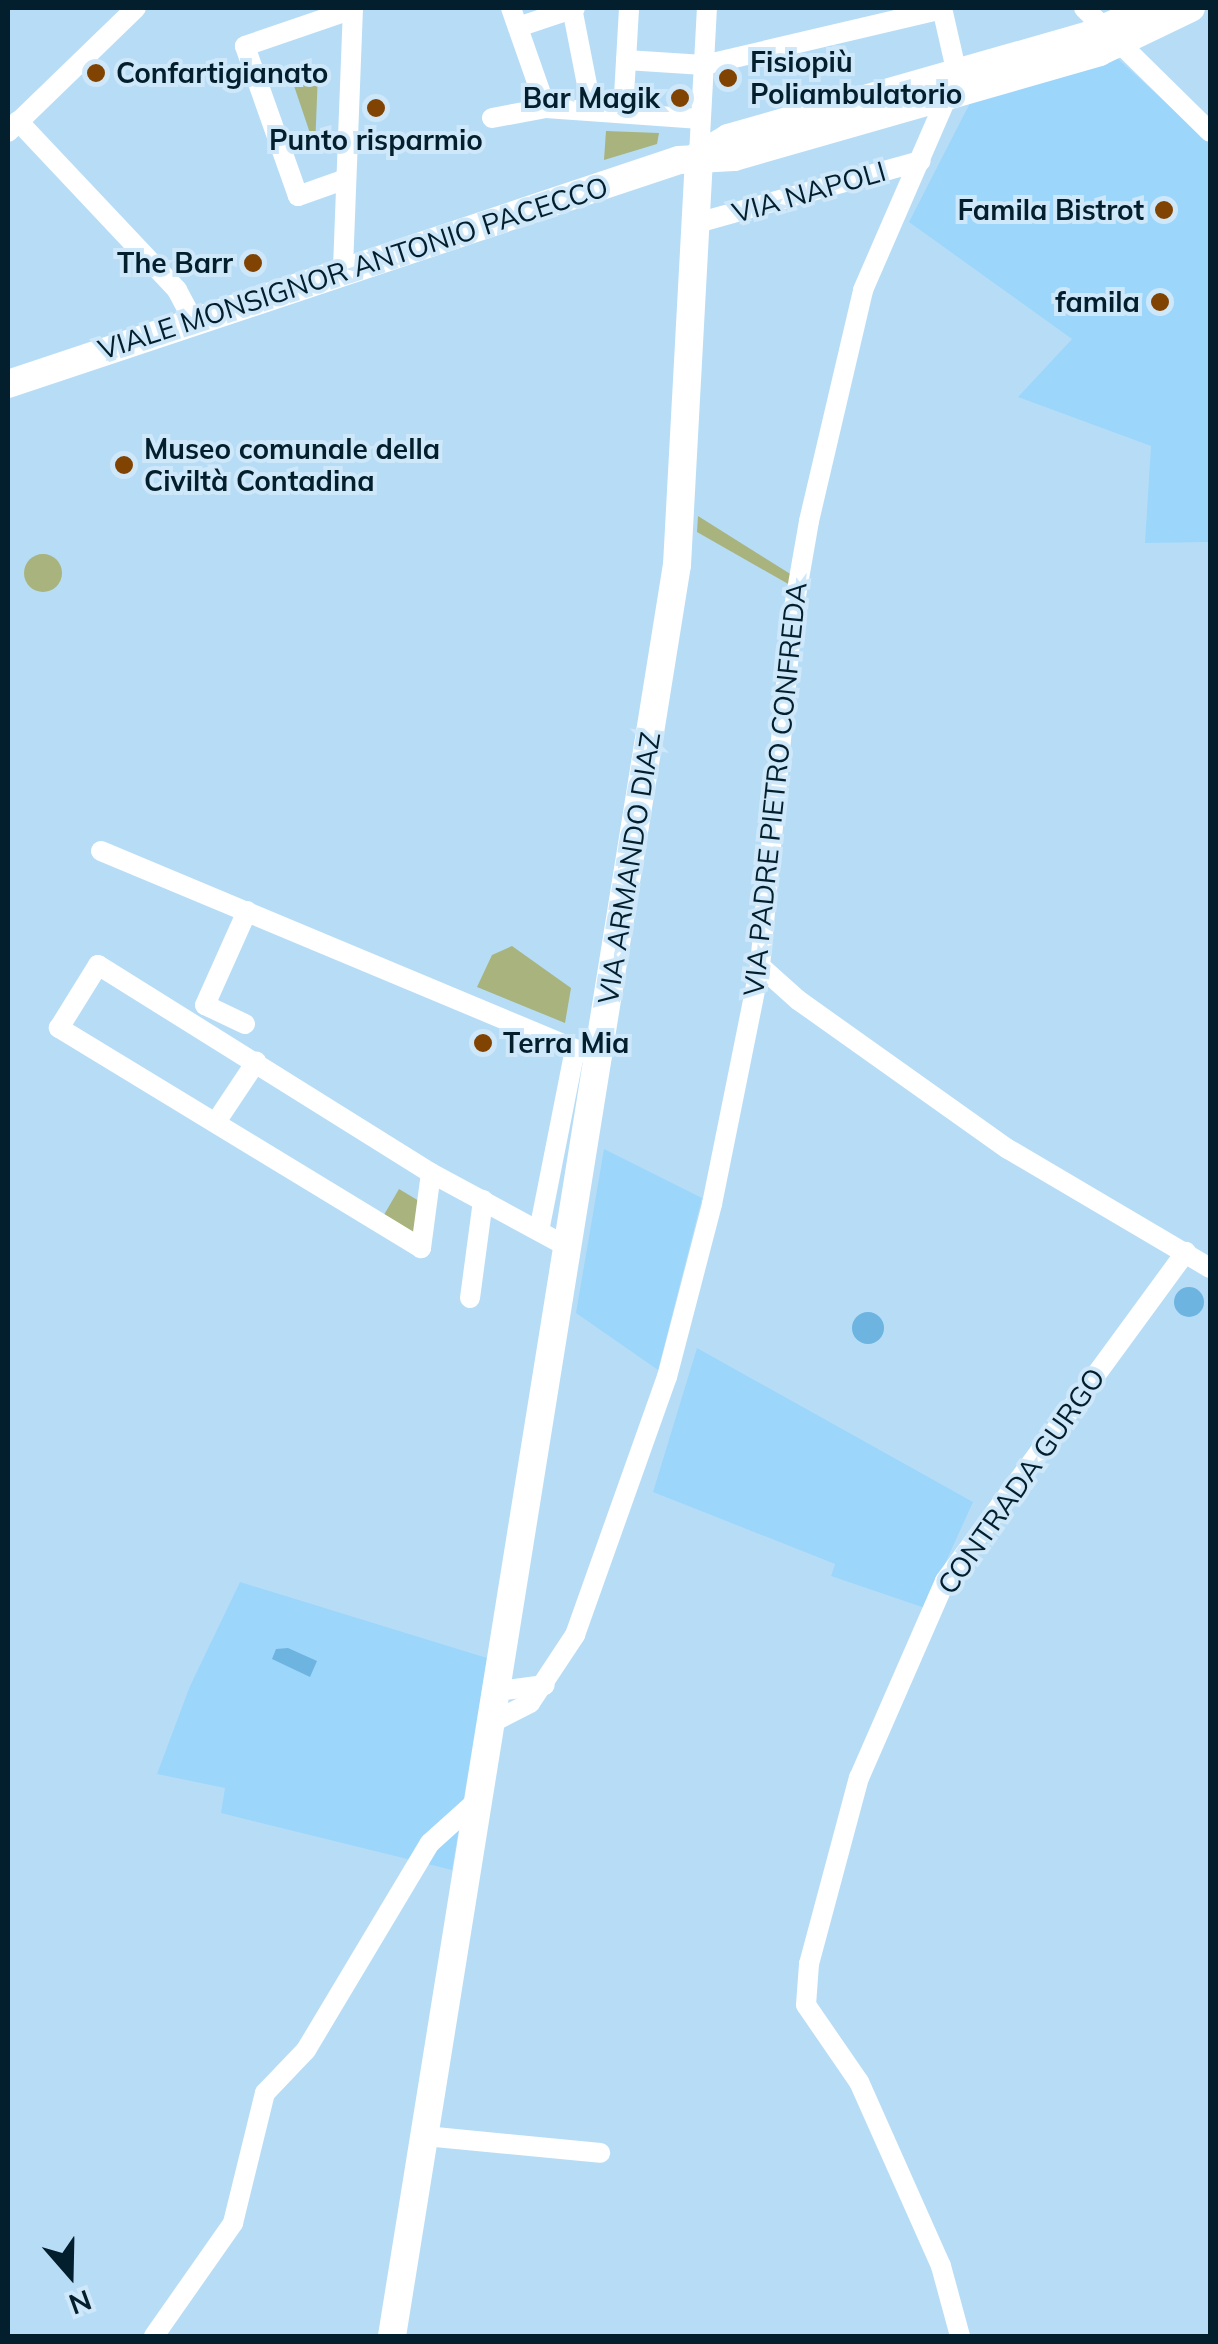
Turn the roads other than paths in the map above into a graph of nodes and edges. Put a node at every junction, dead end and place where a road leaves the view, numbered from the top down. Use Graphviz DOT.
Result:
graph roads {
  1 [pos="136,8"];
  2 [pos="353,8"];
  3 [pos="573,8"];
  4 [pos="629,8"];
  5 [pos="710,8"];
  6 [pos="942,8"];
  7 [pos="1084,8"];
  8 [pos="1149,8"];
  9 [pos="1191,8"];
  10 [pos="514,17"];
  11 [pos="1113,36"];
  12 [pos="626,60"];
  13 [pos="704,65"];
  14 [pos="954,86"];
  15 [pos="546,108"];
  16 [pos="592,110"];
  17 [pos="623,112"];
  18 [pos="492,118"];
  19 [pos="701,119"];
  20 [pos="13,126"];
  21 [pos="1210,132"];
  22 [pos="700,155"];
  23 [pos="921,161"];
  24 [pos="346,180"];
  25 [pos="697,224"];
  26 [pos="343,268"];
  27 [pos="194,320"];
  28 [pos="8,384"];
  29 [pos="101,851"];
  30 [pos="247,911"];
  31 [pos="760,966"];
  32 [pos="245,1024"];
  33 [pos="587,1054"];
  34 [pos="256,1062"];
  35 [pos="218,1119"];
  36 [pos="431,1173"];
  37 [pos="483,1200"];
  38 [pos="539,1231"];
  39 [pos="568,1248"];
  40 [pos="1186,1252"];
  41 [pos="1210,1268"];
  42 [pos="470,1298"];
  43 [pos="545,1685"];
  44 [pos="498,1691"];
  45 [pos="493,1722"];
  46 [pos="480,1798"];
  47 [pos="425,2136"];
  48 [pos="600,2152"];
  49 [pos="154,2336"];
  50 [pos="392,2336"];
  51 [pos="960,2336"];
  1 -- 20 [label="street"];
  2 -- 24 [label="street"];
  2 -- 24 [label="street"];
  3 -- 10 [label="street"];
  3 -- 16 [label="street"];
  4 -- 12 [label="street"];
  5 -- 13 [label="street, VIA ARMANDO DIAZ"];
  6 -- 13 [label="street"];
  6 -- 14 [label="street"];
  7 -- 11 [label="street"];
  8 -- 11 [label="main road"];
  9 -- 11 [label="main road"];
  10 -- 15 [label="street"];
  11 -- 14 [label="main road, VIALE MONSIGNOR ANTONIO PACECCO"];
  11 -- 21 [label="street"];
  12 -- 13 [label="street"];
  12 -- 17 [label="street"];
  13 -- 19 [label="street, VIA ARMANDO DIAZ"];
  14 -- 22 [label="main road, VIALE MONSIGNOR ANTONIO PACECCO"];
  14 -- 23 [label="street, VIA PADRE PIETRO CONFREDA"];
  15 -- 16 [label="street"];
  15 -- 18 [label="street"];
  16 -- 17 [label="street"];
  17 -- 19 [label="street"];
  19 -- 22 [label="street, VIA ARMANDO DIAZ"];
  20 -- 27 [label="street"];
  22 -- 25 [label="main road, VIA ARMANDO DIAZ"];
  22 -- 26 [label="main road, VIALE MONSIGNOR ANTONIO PACECCO"];
  23 -- 25 [label="street, VIA NAPOLI"];
  23 -- 31 [label="street, VIA PADRE PIETRO CONFREDA"];
  24 -- 26 [label="street"];
  25 -- 33 [label="main road, VIA ARMANDO DIAZ"];
  26 -- 27 [label="main road, VIALE MONSIGNOR ANTONIO PACECCO"];
  27 -- 28 [label="main road, VIALE MONSIGNOR ANTONIO PACECCO"];
  29 -- 30 [label="street"];
  30 -- 32 [label="street"];
  30 -- 33 [label="street"];
  31 -- 40 [label="street"];
  31 -- 43 [label="street, VIA PADRE PIETRO CONFREDA"];
  33 -- 38 [label="street"];
  33 -- 39 [label="main road, VIA ARMANDO DIAZ"];
  34 -- 35 [label="street"];
  34 -- 35 [label="street"];
  34 -- 36 [label="street"];
  35 -- 36 [label="street"];
  36 -- 37 [label="street"];
  37 -- 38 [label="street"];
  37 -- 42 [label="street"];
  38 -- 39 [label="street"];
  39 -- 44 [label="main road, VIA ARMANDO DIAZ"];
  40 -- 41 [label="street"];
  40 -- 51 [label="street, CONTRADA GURGO"];
  43 -- 44 [label="street"];
  43 -- 45 [label="street, VIA PADRE PIETRO CONFREDA"];
  44 -- 45 [label="main road, VIA ARMANDO DIAZ"];
  45 -- 46 [label="main road, VIA ARMANDO DIAZ"];
  46 -- 47 [label="main road, VIA ARMANDO DIAZ"];
  46 -- 49 [label="street"];
  47 -- 48 [label="street"];
  47 -- 50 [label="main road, VIA ARMANDO DIAZ"];
}
